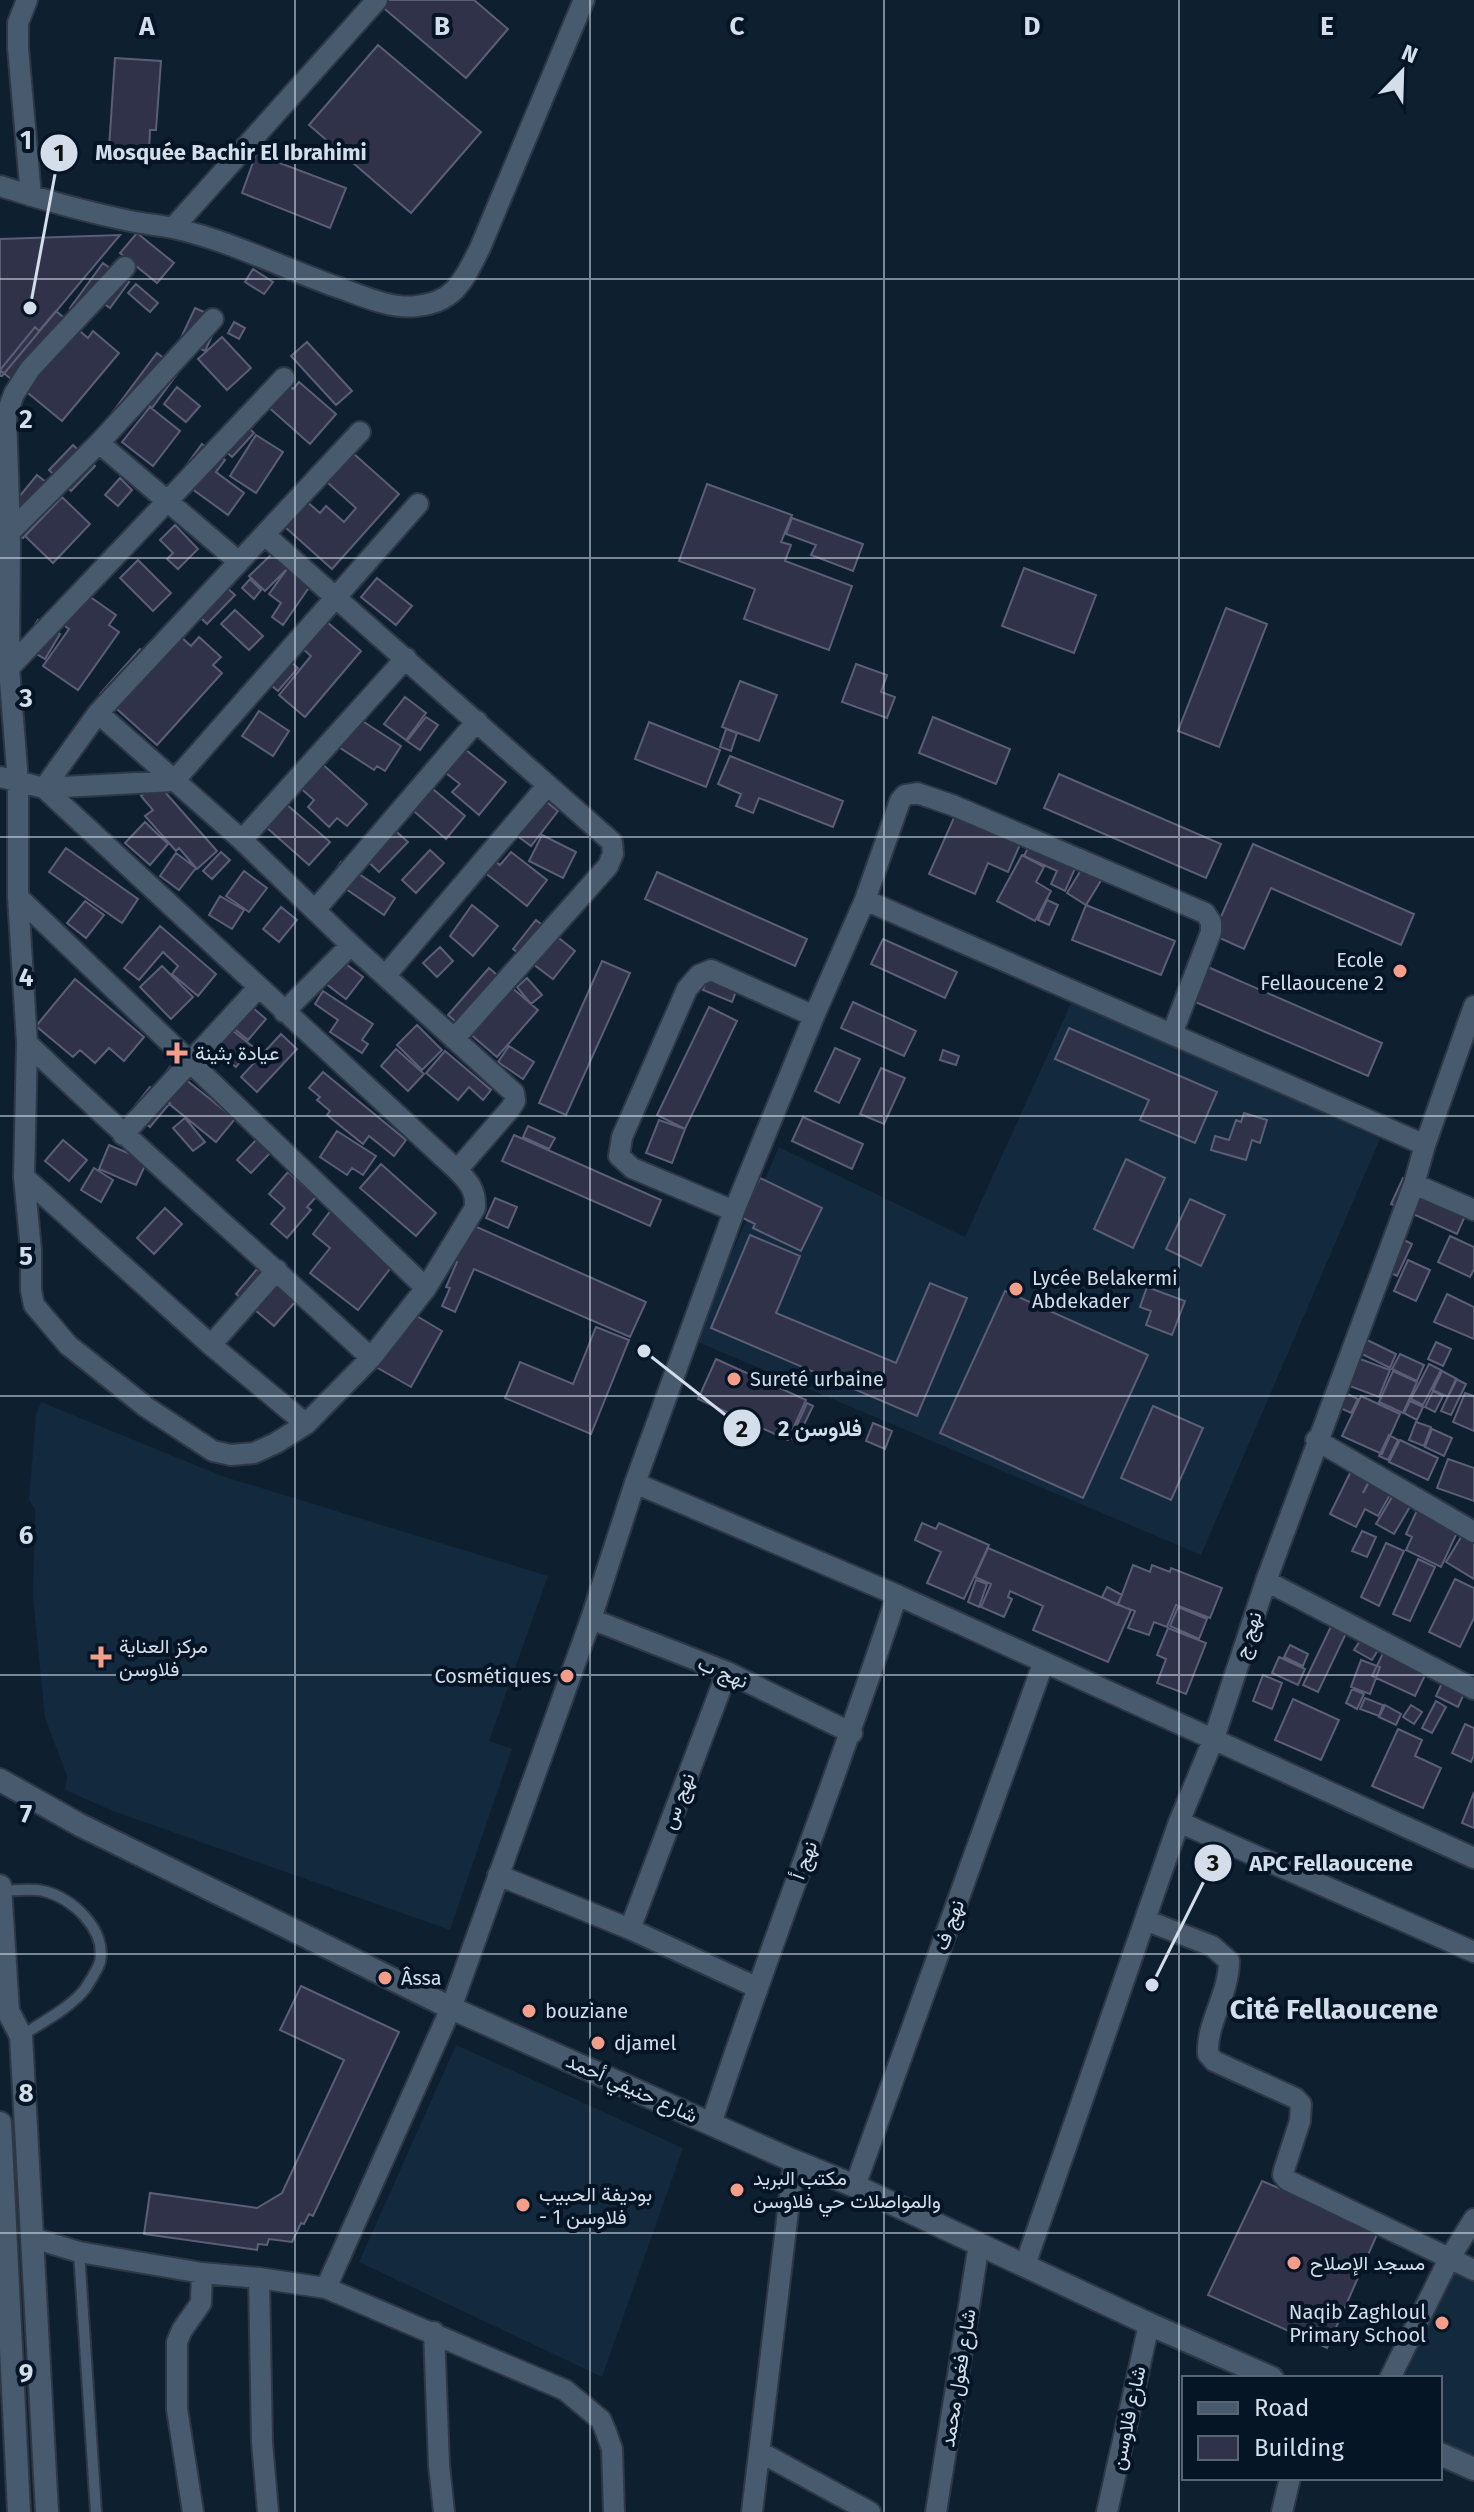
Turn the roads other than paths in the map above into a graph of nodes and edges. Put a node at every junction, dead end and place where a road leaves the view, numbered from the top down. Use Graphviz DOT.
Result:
graph roads {
  1 [pos="27,0"];
  2 [pos="377,0"];
  3 [pos="584,0"];
  4 [pos="0,186"];
  5 [pos="31,196"];
  6 [pos="173,228"];
  7 [pos="125,267"];
  8 [pos="213,319"];
  9 [pos="284,378"];
  10 [pos="360,432"];
  11 [pos="99,443"];
  12 [pos="167,503"];
  13 [pos="418,504"];
  14 [pos="10,532"];
  15 [pos="265,535"];
  16 [pos="239,562"];
  17 [pos="337,596"];
  18 [pos="406,658"];
  19 [pos="9,668"];
  20 [pos="98,713"];
  21 [pos="477,721"];
  22 [pos="9,779"];
  23 [pos="174,781"];
  24 [pos="547,786"];
  25 [pos="44,788"];
  26 [pos="242,840"];
  27 [pos="18,897"];
  28 [pos="865,900"];
  29 [pos="316,909"];
  30 [pos="351,945"];
  31 [pos="386,975"];
  32 [pos="258,988"];
  33 [pos="1474,1006"];
  34 [pos="284,1012"];
  35 [pos="814,1016"];
  36 [pos="1172,1034"];
  37 [pos="454,1039"];
  38 [pos="27,1043"];
  39 [pos="191,1063"];
  40 [pos="123,1135"];
  41 [pos="1425,1145"];
  42 [pos="457,1170"];
  43 [pos="24,1177"];
  44 [pos="1414,1184"];
  45 [pos="1474,1210"];
  46 [pos="734,1211"];
  47 [pos="277,1270"];
  48 [pos="426,1288"];
  49 [pos="211,1345"];
  50 [pos="371,1358"];
  51 [pos="306,1424"];
  52 [pos="1316,1440"];
  53 [pos="635,1483"];
  54 [pos="1474,1532"];
  55 [pos="1266,1581"];
  56 [pos="897,1595"];
  57 [pos="591,1619"];
  58 [pos="1043,1664"];
  59 [pos="727,1672"];
  60 [pos="1474,1689"];
  61 [pos="852,1733"];
  62 [pos="1214,1738"];
  63 [pos="0,1780"];
  64 [pos="1179,1822"];
  65 [pos="1474,1858"];
  66 [pos="498,1875"];
  67 [pos="0,1889"];
  68 [pos="1145,1920"];
  69 [pos="630,1929"];
  70 [pos="1474,1952"];
  71 [pos="756,1987"];
  72 [pos="451,2008"];
  73 [pos="4,2018"];
  74 [pos="21,2036"];
  75 [pos="0,2123"];
  76 [pos="711,2124"];
  77 [pos="794,2161"];
  78 [pos="855,2186"];
  79 [pos="1474,2219"];
  80 [pos="33,2238"];
  81 [pos="979,2244"];
  82 [pos="79,2252"];
  83 [pos="1449,2259"];
  84 [pos="1025,2265"];
  85 [pos="1474,2270"];
  86 [pos="202,2273"];
  87 [pos="259,2278"];
  88 [pos="326,2288"];
  89 [pos="1149,2324"];
  90 [pos="434,2332"];
  91 [pos="1267,2376"];
  92 [pos="1391,2376"];
  93 [pos="760,2452"];
  94 [pos="1442,2455"];
  95 [pos="1474,2469"];
  96 [pos="1290,2480"];
  97 [pos="19,2512"];
  98 [pos="47,2512"];
  99 [pos="96,2512"];
  100 [pos="193,2512"];
  101 [pos="268,2512"];
  102 [pos="444,2512"];
  103 [pos="614,2512"];
  104 [pos="752,2512"];
  105 [pos="870,2512"];
  106 [pos="936,2512"];
  107 [pos="1107,2512"];
  108 [pos="1282,2512"];
  1 -- 5 [label="street"];
  2 -- 6 [label="street"];
  3 -- 6 [label="street"];
  4 -- 5 [label="street"];
  5 -- 6 [label="street"];
  7 -- 14 [label="street"];
  8 -- 11 [label="street"];
  9 -- 12 [label="street"];
  10 -- 15 [label="street"];
  11 -- 12 [label="street"];
  11 -- 14 [label="street"];
  12 -- 16 [label="street"];
  12 -- 19 [label="street"];
  13 -- 17 [label="street"];
  14 -- 19 [label="street"];
  15 -- 16 [label="street"];
  15 -- 17 [label="street"];
  16 -- 20 [label="street"];
  17 -- 18 [label="street"];
  17 -- 23 [label="street"];
  18 -- 21 [label="street"];
  18 -- 26 [label="street"];
  19 -- 22 [label="street"];
  20 -- 23 [label="street"];
  20 -- 25 [label="street"];
  21 -- 24 [label="street"];
  21 -- 29 [label="street"];
  22 -- 25 [label="street"];
  22 -- 27 [label="street"];
  23 -- 25 [label="street"];
  23 -- 26 [label="street"];
  24 -- 31 [label="street"];
  24 -- 37 [label="street"];
  25 -- 32 [label="street"];
  26 -- 29 [label="street"];
  27 -- 38 [label="street"];
  27 -- 39 [label="street"];
  28 -- 35 [label="street"];
  28 -- 36 [label="street"];
  28 -- 36 [label="street"];
  29 -- 30 [label="street"];
  30 -- 31 [label="street"];
  30 -- 34 [label="street"];
  31 -- 37 [label="street"];
  32 -- 34 [label="street"];
  32 -- 39 [label="street"];
  33 -- 41 [label="street, نهج ج"];
  34 -- 42 [label="street"];
  35 -- 46 [label="street"];
  35 -- 46 [label="street"];
  36 -- 41 [label="street"];
  37 -- 42 [label="street"];
  38 -- 40 [label="street"];
  38 -- 43 [label="street"];
  39 -- 40 [label="street"];
  39 -- 48 [label="street"];
  40 -- 47 [label="street"];
  41 -- 44 [label="street, نهج ج"];
  42 -- 48 [label="street"];
  43 -- 49 [label="street"];
  43 -- 51 [label="street"];
  44 -- 45 [label="street"];
  44 -- 52 [label="street, نهج ج"];
  46 -- 53 [label="street"];
  47 -- 49 [label="street"];
  47 -- 50 [label="street"];
  48 -- 50 [label="street"];
  49 -- 51 [label="street"];
  50 -- 51 [label="street"];
  52 -- 54 [label="street"];
  52 -- 55 [label="street, نهج ج"];
  53 -- 56 [label="street"];
  53 -- 57 [label="street"];
  55 -- 60 [label="street"];
  55 -- 62 [label="street, نهج ج"];
  56 -- 58 [label="street"];
  56 -- 61 [label="street, نهج أ"];
  57 -- 59 [label="street, نهج ب"];
  57 -- 66 [label="street"];
  58 -- 62 [label="street"];
  58 -- 78 [label="street, نهج ف"];
  59 -- 61 [label="street, نهج ب"];
  59 -- 69 [label="street, نهج س"];
  61 -- 71 [label="street, نهج أ"];
  62 -- 64 [label="street, نهج ج"];
  62 -- 65 [label="street"];
  63 -- 72 [label="street, شارع حنيفي أحمد"];
  64 -- 68 [label="street, نهج ج"];
  64 -- 70 [label="street"];
  66 -- 69 [label="street"];
  66 -- 72 [label="street"];
  67 -- 73 [label="street"];
  67 -- 74 [label="lane"];
  68 -- 83 [label="street"];
  68 -- 84 [label="street, نهج ج"];
  69 -- 71 [label="street"];
  71 -- 76 [label="street, نهج أ"];
  72 -- 76 [label="street, شارع حنيفي أحمد"];
  72 -- 88 [label="street"];
  73 -- 74 [label="street"];
  74 -- 80 [label="street"];
  75 -- 97 [label="street"];
  76 -- 77 [label="street, شارع حنيفي أحمد"];
  77 -- 78 [label="street, شارع حنيفي أحمد"];
  77 -- 93 [label="street"];
  78 -- 81 [label="street, شارع حنيفي أحمد"];
  79 -- 83 [label="street"];
  80 -- 82 [label="street"];
  80 -- 98 [label="street"];
  81 -- 84 [label="street, شارع حنيفي أحمد"];
  81 -- 106 [label="street, شارع فغول محمد"];
  82 -- 86 [label="street"];
  82 -- 99 [label="lane"];
  83 -- 85 [label="street"];
  83 -- 92 [label="street"];
  84 -- 89 [label="street, شارع حنيفي أحمد"];
  86 -- 87 [label="street"];
  86 -- 100 [label="street"];
  87 -- 88 [label="street"];
  87 -- 101 [label="street"];
  88 -- 90 [label="street"];
  89 -- 91 [label="street, شارع حنيفي أحمد"];
  89 -- 107 [label="street, شارع فلاوسن"];
  90 -- 102 [label="street"];
  90 -- 103 [label="street"];
  93 -- 104 [label="street"];
  93 -- 105 [label="street"];
  94 -- 95 [label="street"];
  96 -- 108 [label="street"];
}
